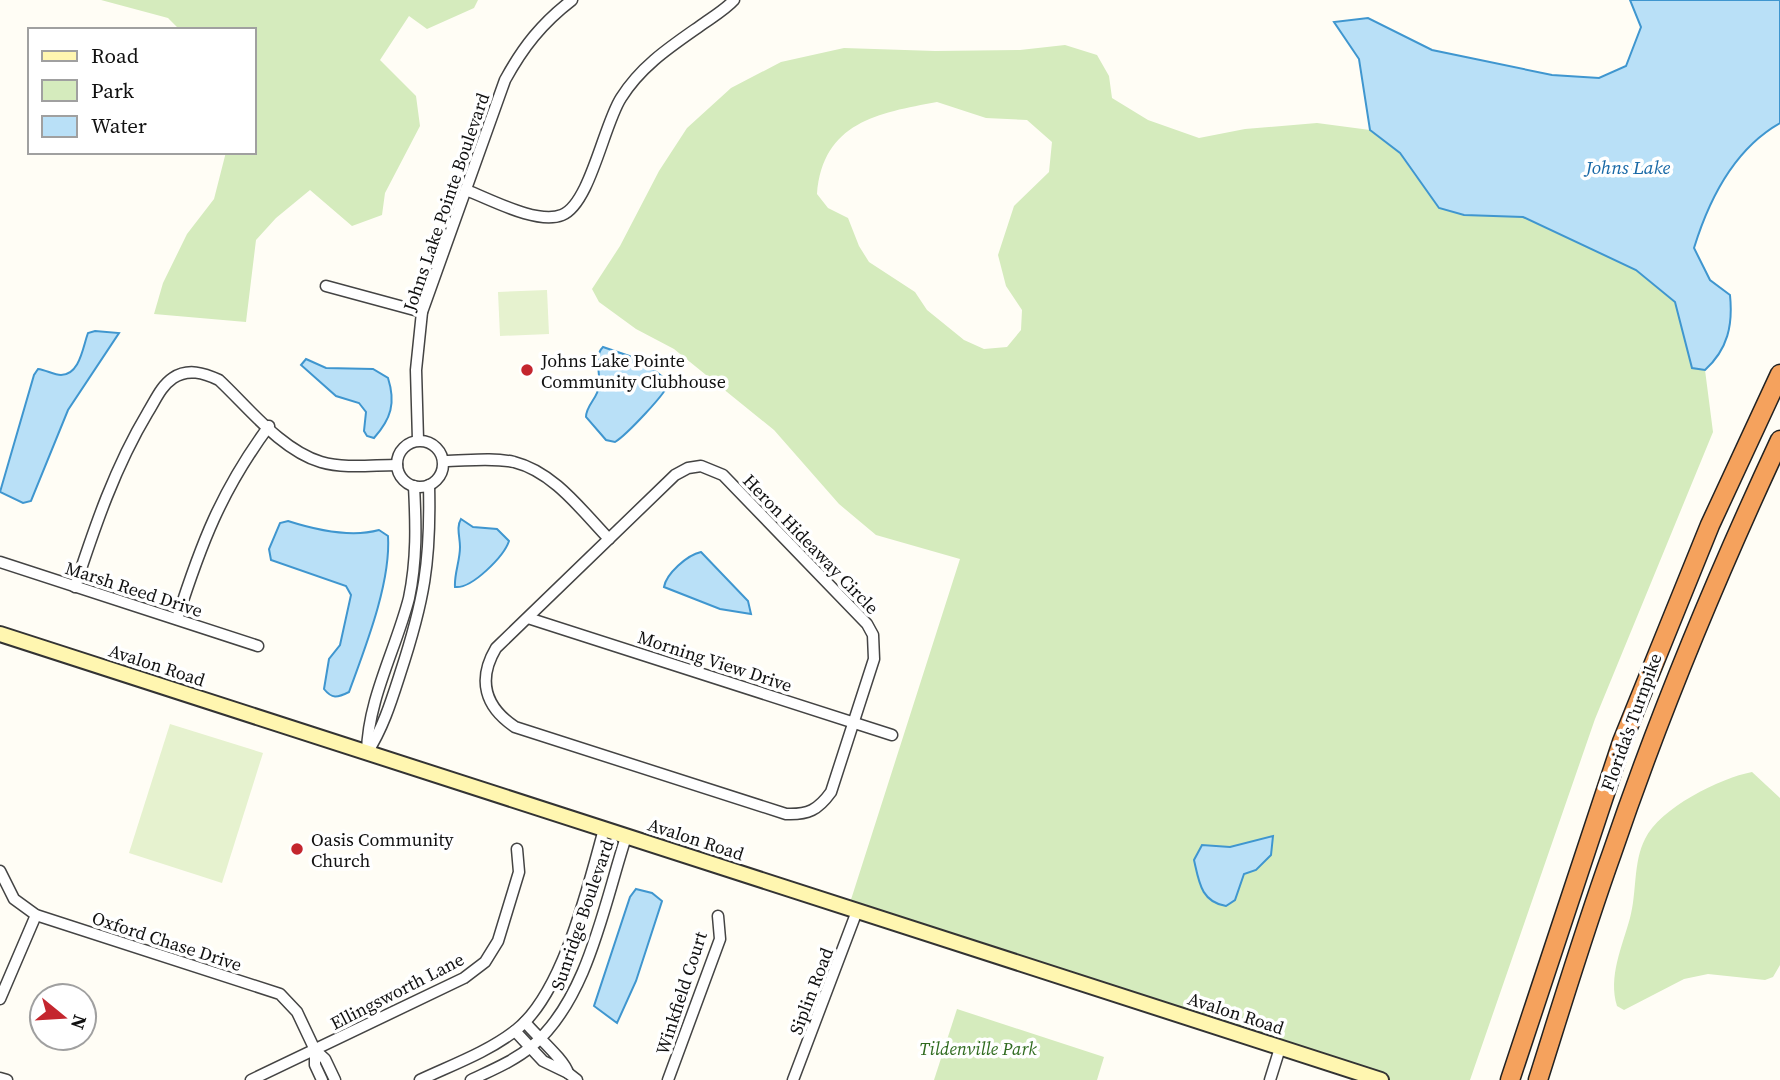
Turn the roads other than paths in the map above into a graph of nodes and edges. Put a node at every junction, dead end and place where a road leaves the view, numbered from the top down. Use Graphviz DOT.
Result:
graph roads {
  1 [pos="572,0"];
  2 [pos="734,0"];
  3 [pos="466,190"];
  4 [pos="326,286"];
  5 [pos="422,312"];
  6 [pos="1780,374"];
  7 [pos="269,426"];
  8 [pos="418,440"];
  9 [pos="1780,440"];
  10 [pos="444,461"];
  11 [pos="397,465"];
  12 [pos="429,485"];
  13 [pos="414,486"];
  14 [pos="609,539"];
  15 [pos="0,562"];
  16 [pos="75,587"];
  17 [pos="528,618"];
  18 [pos="177,620"];
  19 [pos="400,628"];
  20 [pos="414,632"];
  21 [pos="0,634"];
  22 [pos="258,646"];
  23 [pos="853,722"];
  24 [pos="892,735"];
  25 [pos="367,753"];
  26 [pos="604,829"];
  27 [pos="626,836"];
  28 [pos="517,849"];
  29 [pos="0,871"];
  30 [pos="857,911"];
  31 [pos="36,915"];
  32 [pos="718,916"];
  33 [pos="0,999"];
  34 [pos="525,1022"];
  35 [pos="514,1031"];
  36 [pos="538,1040"];
  37 [pos="530,1047"];
  38 [pos="1280,1048"];
  39 [pos="315,1050"];
  40 [pos="568,1073"];
  41 [pos="0,1078"];
  42 [pos="7,1080"];
  43 [pos="251,1080"];
  44 [pos="321,1080"];
  45 [pos="335,1080"];
  46 [pos="420,1080"];
  47 [pos="471,1080"];
  48 [pos="577,1080"];
  49 [pos="668,1080"];
  50 [pos="793,1080"];
  51 [pos="1270,1080"];
  52 [pos="1381,1080"];
  53 [pos="1510,1080"];
  54 [pos="1538,1080"];
  1 -- 3 [label="street, Johns Lake Pointe Boulevard"];
  2 -- 3 [label="street"];
  3 -- 5 [label="street, Johns Lake Pointe Boulevard"];
  4 -- 5 [label="street"];
  5 -- 8 [label="street, Johns Lake Pointe Boulevard"];
  6 -- 53 [label="highway, Florida's Turnpike"];
  7 -- 11 [label="street"];
  7 -- 16 [label="street"];
  7 -- 18 [label="street"];
  8 -- 10 [label="street"];
  8 -- 11 [label="street"];
  9 -- 54 [label="highway, Florida's Turnpike"];
  10 -- 12 [label="street"];
  10 -- 14 [label="street"];
  11 -- 13 [label="street"];
  12 -- 13 [label="street"];
  12 -- 20 [label="street"];
  13 -- 19 [label="street"];
  14 -- 17 [label="street, Heron Hideaway Circle"];
  14 -- 23 [label="street, Heron Hideaway Circle"];
  15 -- 16 [label="street, Marsh Reed Drive"];
  16 -- 18 [label="street, Marsh Reed Drive"];
  17 -- 23 [label="street, Morning View Drive"];
  17 -- 23 [label="street, Heron Hideaway Circle"];
  18 -- 22 [label="street, Marsh Reed Drive"];
  19 -- 20 [label="street"];
  19 -- 25 [label="street"];
  20 -- 25 [label="street"];
  21 -- 25 [label="main road, Avalon Road"];
  23 -- 24 [label="street, Morning View Drive"];
  25 -- 26 [label="main road, Avalon Road"];
  26 -- 27 [label="main road, Avalon Road"];
  26 -- 34 [label="street, Sunridge Boulevard"];
  27 -- 30 [label="main road, Avalon Road"];
  27 -- 36 [label="street, Sunridge Boulevard"];
  28 -- 39 [label="street, Ellingsworth Lane"];
  29 -- 31 [label="street, Oxford Chase Drive"];
  30 -- 38 [label="main road, Avalon Road"];
  30 -- 50 [label="street, Siplin Road"];
  31 -- 33 [label="street"];
  31 -- 39 [label="street, Oxford Chase Drive"];
  32 -- 49 [label="street, Winkfield Court"];
  34 -- 35 [label="street, Sunridge Boulevard"];
  34 -- 36 [label="street"];
  35 -- 37 [label="street"];
  35 -- 46 [label="street, Sunridge Boulevard"];
  36 -- 37 [label="street, Sunridge Boulevard"];
  36 -- 40 [label="street"];
  37 -- 40 [label="street"];
  37 -- 47 [label="street, Sunridge Boulevard"];
  38 -- 51 [label="street"];
  38 -- 52 [label="main road, Avalon Road"];
  39 -- 43 [label="street, Ellingsworth Lane"];
  39 -- 44 [label="street, Oxford Chase Drive"];
  39 -- 45 [label="street, Oxford Chase Drive"];
  40 -- 48 [label="street"];
  41 -- 42 [label="street"];
}
